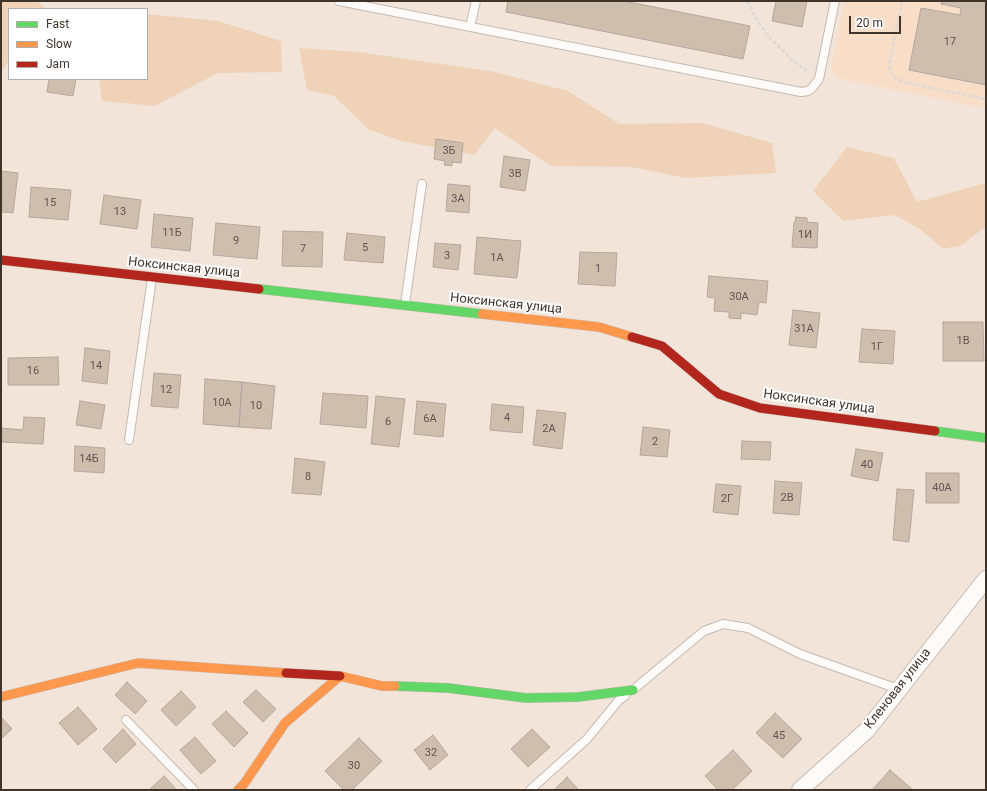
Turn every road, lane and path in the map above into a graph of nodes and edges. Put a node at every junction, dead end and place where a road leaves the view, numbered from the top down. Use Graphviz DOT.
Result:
graph roads {
  1 [pos="339,1"];
  2 [pos="476,1"];
  3 [pos="747,1"];
  4 [pos="835,1"];
  5 [pos="902,1"];
  6 [pos="360,3"];
  7 [pos="470,27"];
  8 [pos="820,79"];
  9 [pos="986,99"];
  10 [pos="422,184"];
  11 [pos="2,260"];
  12 [pos="1,271"];
  13 [pos="152,277"];
  14 [pos="405,305"];
  15 [pos="986,438"];
  16 [pos="129,440"];
  17 [pos="986,579"];
  18 [pos="340,676"];
  19 [pos="898,689"];
  20 [pos="633,690"];
  21 [pos="1,697"];
  22 [pos="126,720"];
  23 [pos="244,787"];
  24 [pos="194,790"];
  25 [pos="530,790"];
  26 [pos="800,790"];
  1 -- 6 [label="lane"];
  2 -- 7 [label="lane"];
  3 -- 8 [label="path"];
  4 -- 8 [label="lane"];
  5 -- 9 [label="path"];
  6 -- 7 [label="lane"];
  7 -- 8 [label="lane"];
  10 -- 14 [label="lane"];
  11 -- 12 [label="lane"];
  11 -- 13 [label="street, Ноксинская улица"];
  13 -- 14 [label="street, Ноксинская улица"];
  13 -- 16 [label="lane"];
  14 -- 15 [label="street, Ноксинская улица"];
  17 -- 19 [label="street, Кленовая улица"];
  18 -- 20 [label="street"];
  18 -- 21 [label="street"];
  18 -- 23 [label="street"];
  19 -- 20 [label="lane"];
  19 -- 26 [label="street, Кленовая улица"];
  20 -- 25 [label="lane"];
  22 -- 24 [label="lane"];
}
